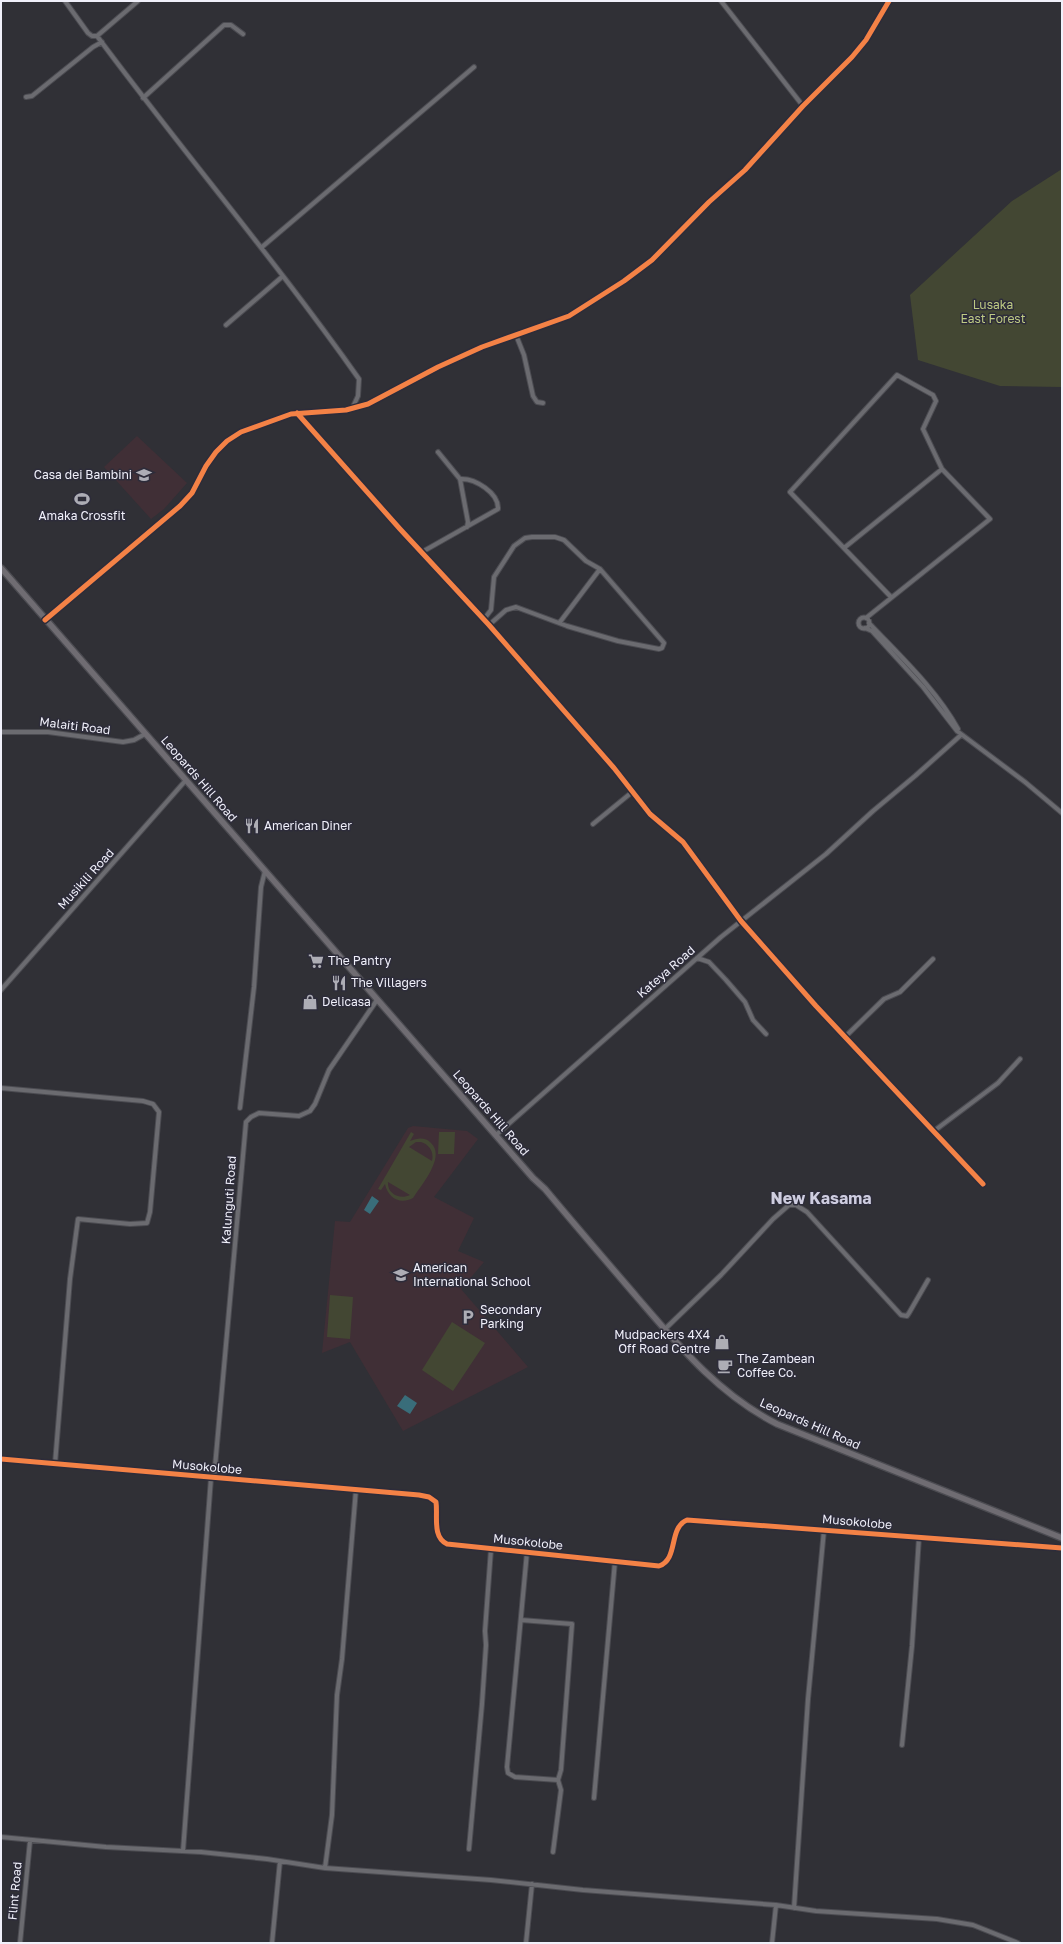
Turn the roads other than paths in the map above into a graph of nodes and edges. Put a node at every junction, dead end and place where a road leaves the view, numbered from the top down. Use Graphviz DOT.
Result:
graph roads {
  1 [pos="65,1"];
  2 [pos="138,1"];
  3 [pos="722,1"];
  4 [pos="889,1"];
  5 [pos="243,34"];
  6 [pos="97,36"];
  7 [pos="102,42"];
  8 [pos="474,67"];
  9 [pos="26,97"];
  10 [pos="143,98"];
  11 [pos="803,106"];
  12 [pos="262,247"];
  13 [pos="283,276"];
  14 [pos="226,325"];
  15 [pos="516,335"];
  16 [pos="543,403"];
  17 [pos="352,409"];
  18 [pos="297,413"];
  19 [pos="438,452"];
  20 [pos="942,468"];
  21 [pos="460,479"];
  22 [pos="467,527"];
  23 [pos="844,548"];
  24 [pos="422,552"];
  25 [pos="1,568"];
  26 [pos="600,569"];
  27 [pos="891,597"];
  28 [pos="866,618"];
  29 [pos="484,619"];
  30 [pos="45,620"];
  31 [pos="560,622"];
  32 [pos="869,623"];
  33 [pos="489,625"];
  34 [pos="865,628"];
  35 [pos="1,732"];
  36 [pos="959,733"];
  37 [pos="146,734"];
  38 [pos="186,780"];
  39 [pos="631,792"];
  40 [pos="1062,813"];
  41 [pos="593,824"];
  42 [pos="265,871"];
  43 [pos="741,921"];
  44 [pos="697,958"];
  45 [pos="933,959"];
  46 [pos="2,988"];
  47 [pos="377,1000"];
  48 [pos="766,1034"];
  49 [pos="846,1036"];
  50 [pos="1020,1059"];
  51 [pos="1,1088"];
  52 [pos="240,1108"];
  53 [pos="934,1131"];
  54 [pos="496,1135"];
  55 [pos="983,1184"];
  56 [pos="928,1280"];
  57 [pos="665,1329"];
  58 [pos="1,1459"];
  59 [pos="55,1464"];
  60 [pos="213,1478"];
  61 [pos="356,1489"];
  62 [pos="824,1530"];
  63 [pos="919,1538"];
  64 [pos="1062,1538"];
  65 [pos="1062,1548"];
  66 [pos="491,1549"];
  67 [pos="527,1552"];
  68 [pos="615,1561"];
  69 [pos="521,1620"];
  70 [pos="902,1745"];
  71 [pos="558,1780"];
  72 [pos="594,1798"];
  73 [pos="1,1837"];
  74 [pos="30,1841"];
  75 [pos="470,1849"];
  76 [pos="183,1851"];
  77 [pos="553,1852"];
  78 [pos="280,1861"];
  79 [pos="325,1868"];
  80 [pos="532,1884"];
  81 [pos="776,1905"];
  82 [pos="794,1908"];
  83 [pos="20,1943"];
  84 [pos="272,1943"];
  85 [pos="526,1943"];
  86 [pos="772,1943"];
  87 [pos="1018,1943"];
  1 -- 6 [label="street"];
  2 -- 6 [label="street"];
  3 -- 11 [label="street"];
  4 -- 11 [label="street"];
  5 -- 10 [label="street"];
  6 -- 7 [label="street"];
  7 -- 9 [label="street"];
  7 -- 10 [label="street"];
  8 -- 12 [label="street"];
  10 -- 12 [label="street"];
  11 -- 15 [label="street"];
  12 -- 13 [label="street"];
  13 -- 14 [label="street"];
  13 -- 17 [label="street"];
  15 -- 16 [label="street"];
  15 -- 17 [label="street"];
  17 -- 18 [label="street"];
  18 -- 24 [label="street"];
  18 -- 30 [label="street"];
  19 -- 21 [label="street"];
  20 -- 23 [label="street"];
  20 -- 23 [label="street"];
  20 -- 27 [label="street"];
  21 -- 22 [label="street"];
  21 -- 22 [label="street"];
  22 -- 24 [label="street"];
  23 -- 27 [label="street"];
  24 -- 29 [label="street"];
  25 -- 30 [label="main road, Leopards Hill Road"];
  26 -- 29 [label="street"];
  26 -- 31 [label="street"];
  26 -- 31 [label="street"];
  27 -- 28 [label="street"];
  28 -- 32 [label="street"];
  28 -- 34 [label="street"];
  29 -- 33 [label="street"];
  30 -- 37 [label="main road, Leopards Hill Road"];
  31 -- 33 [label="street"];
  32 -- 34 [label="street"];
  32 -- 36 [label="street"];
  33 -- 39 [label="street"];
  34 -- 36 [label="street"];
  35 -- 37 [label="street, Malaiti Road"];
  36 -- 40 [label="street"];
  36 -- 43 [label="street, Kateya Road"];
  37 -- 38 [label="main road, Leopards Hill Road"];
  38 -- 42 [label="main road, Leopards Hill Road"];
  38 -- 46 [label="street, Musikili Road"];
  39 -- 41 [label="street"];
  39 -- 43 [label="street"];
  42 -- 47 [label="main road, Leopards Hill Road"];
  42 -- 52 [label="street"];
  43 -- 44 [label="street, Kateya Road"];
  43 -- 49 [label="street"];
  44 -- 48 [label="street"];
  44 -- 54 [label="street, Kateya Road"];
  45 -- 49 [label="street"];
  47 -- 54 [label="main road, Leopards Hill Road"];
  47 -- 60 [label="street, Kalunguti Road"];
  49 -- 53 [label="street"];
  50 -- 53 [label="street"];
  51 -- 59 [label="street"];
  53 -- 55 [label="street"];
  54 -- 57 [label="main road, Leopards Hill Road"];
  56 -- 57 [label="street"];
  57 -- 64 [label="main road, Leopards Hill Road"];
  58 -- 59 [label="street, Musokolobe"];
  59 -- 60 [label="street, Musokolobe"];
  60 -- 61 [label="street, Musokolobe"];
  60 -- 76 [label="street"];
  61 -- 66 [label="street, Musokolobe"];
  61 -- 79 [label="street"];
  62 -- 63 [label="street, Musokolobe"];
  62 -- 68 [label="street, Musokolobe"];
  62 -- 82 [label="street"];
  63 -- 65 [label="street, Musokolobe"];
  63 -- 70 [label="street"];
  66 -- 67 [label="street, Musokolobe"];
  66 -- 75 [label="street"];
  67 -- 68 [label="street, Musokolobe"];
  67 -- 69 [label="street"];
  68 -- 72 [label="street"];
  69 -- 71 [label="street"];
  69 -- 71 [label="street"];
  71 -- 77 [label="street"];
  73 -- 74 [label="street"];
  74 -- 76 [label="street"];
  74 -- 83 [label="street, Flint Road"];
  76 -- 78 [label="street"];
  78 -- 79 [label="street"];
  78 -- 84 [label="street"];
  79 -- 80 [label="street"];
  80 -- 81 [label="street"];
  80 -- 85 [label="street"];
  81 -- 82 [label="street"];
  81 -- 86 [label="street"];
  82 -- 87 [label="street"];
}
